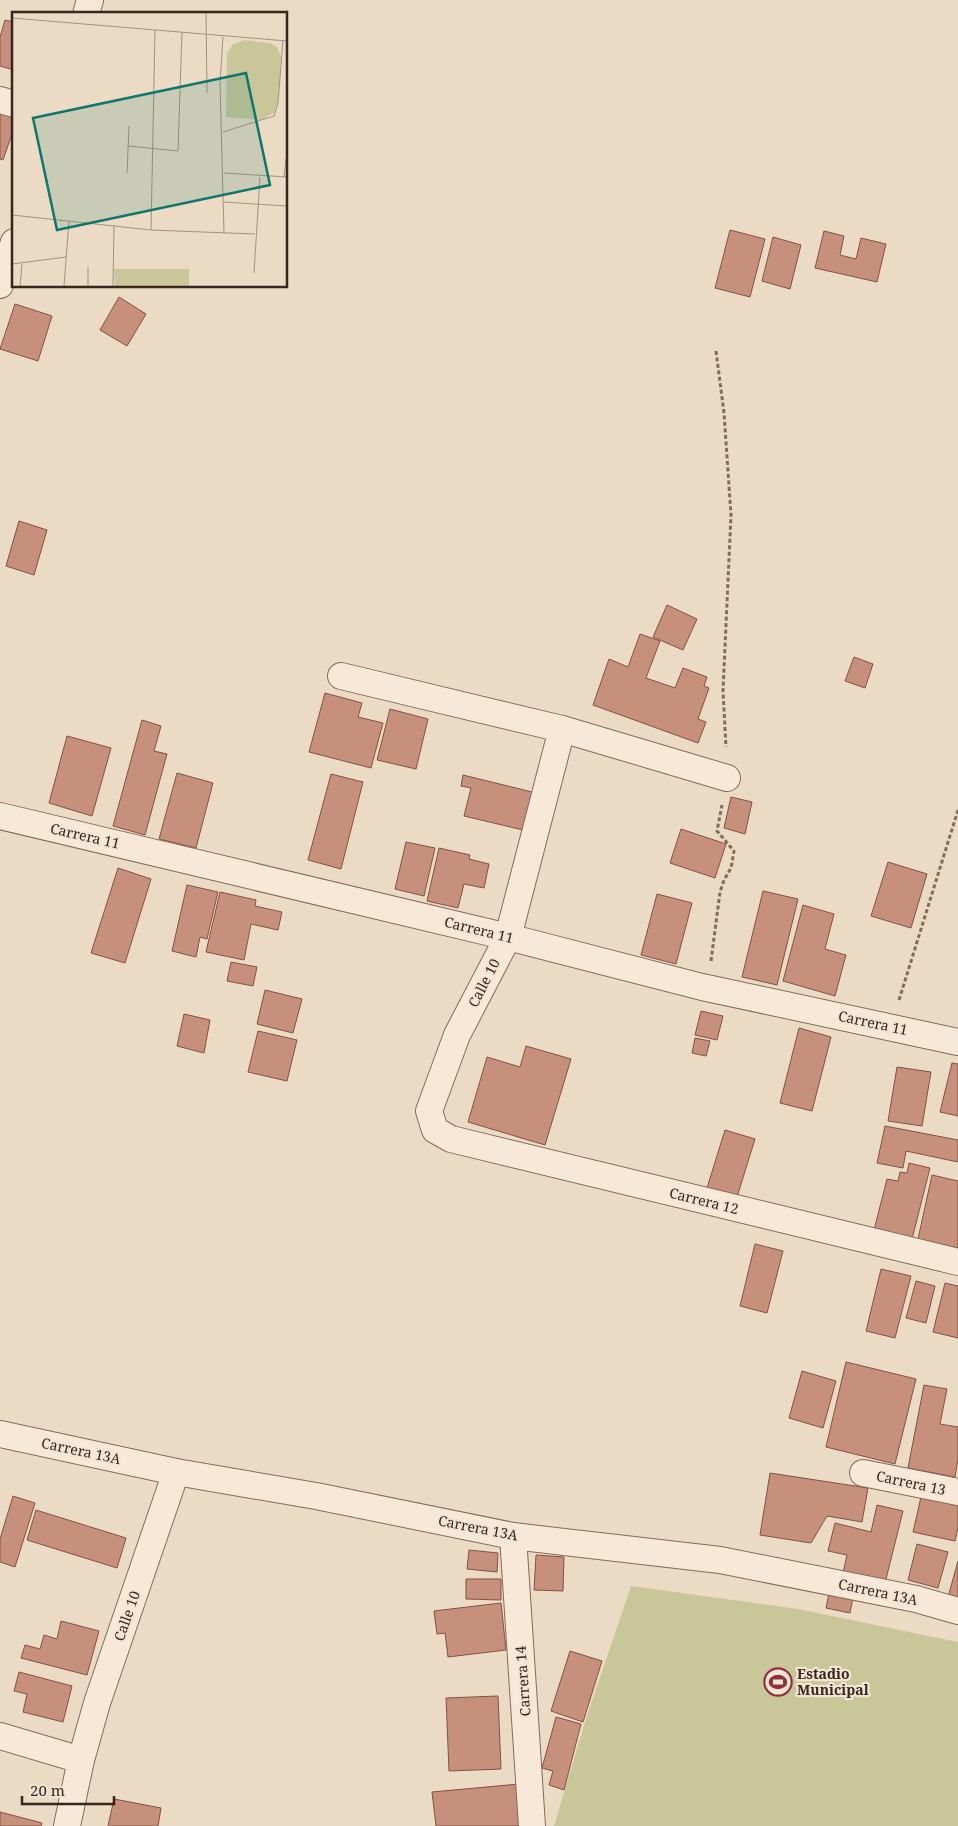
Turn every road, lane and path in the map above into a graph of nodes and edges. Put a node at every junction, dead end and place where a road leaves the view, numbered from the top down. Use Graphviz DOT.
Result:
graph roads {
  1 [pos="12,248"];
  2 [pos="0,285"];
  3 [pos="716,351"];
  4 [pos="340,676"];
  5 [pos="562,729"];
  6 [pos="727,778"];
  7 [pos="958,810"];
  8 [pos="0,816"];
  9 [pos="508,936"];
  10 [pos="702,987"];
  11 [pos="891,1027"];
  12 [pos="958,1042"];
  13 [pos="451,1139"];
  14 [pos="958,1262"];
  15 [pos="0,1434"];
  16 [pos="176,1472"];
  17 [pos="863,1473"];
  18 [pos="958,1492"];
  19 [pos="513,1536"];
  20 [pos="958,1611"];
  21 [pos="0,1736"];
  22 [pos="81,1760"];
  23 [pos="67,1826"];
  24 [pos="532,1826"];
  1 -- 2 [label="street"];
  3 -- 6 [label="path"];
  4 -- 5 [label="street"];
  5 -- 6 [label="street"];
  5 -- 9 [label="street, Calle 10"];
  6 -- 10 [label="path"];
  7 -- 11 [label="path"];
  8 -- 9 [label="street, Carrera 11"];
  9 -- 10 [label="street, Carrera 11"];
  9 -- 13 [label="street, Calle 10"];
  10 -- 11 [label="street, Carrera 11"];
  11 -- 12 [label="street, Carrera 11"];
  13 -- 14 [label="street, Carrera 12"];
  15 -- 16 [label="street, Carrera 13A"];
  16 -- 19 [label="street, Carrera 13A"];
  16 -- 22 [label="street, Calle 10"];
  17 -- 18 [label="street, Carrera 13"];
  19 -- 20 [label="street, Carrera 13A"];
  19 -- 24 [label="street, Carrera 14"];
  21 -- 22 [label="street"];
  22 -- 23 [label="street, Calle 10"];
}
